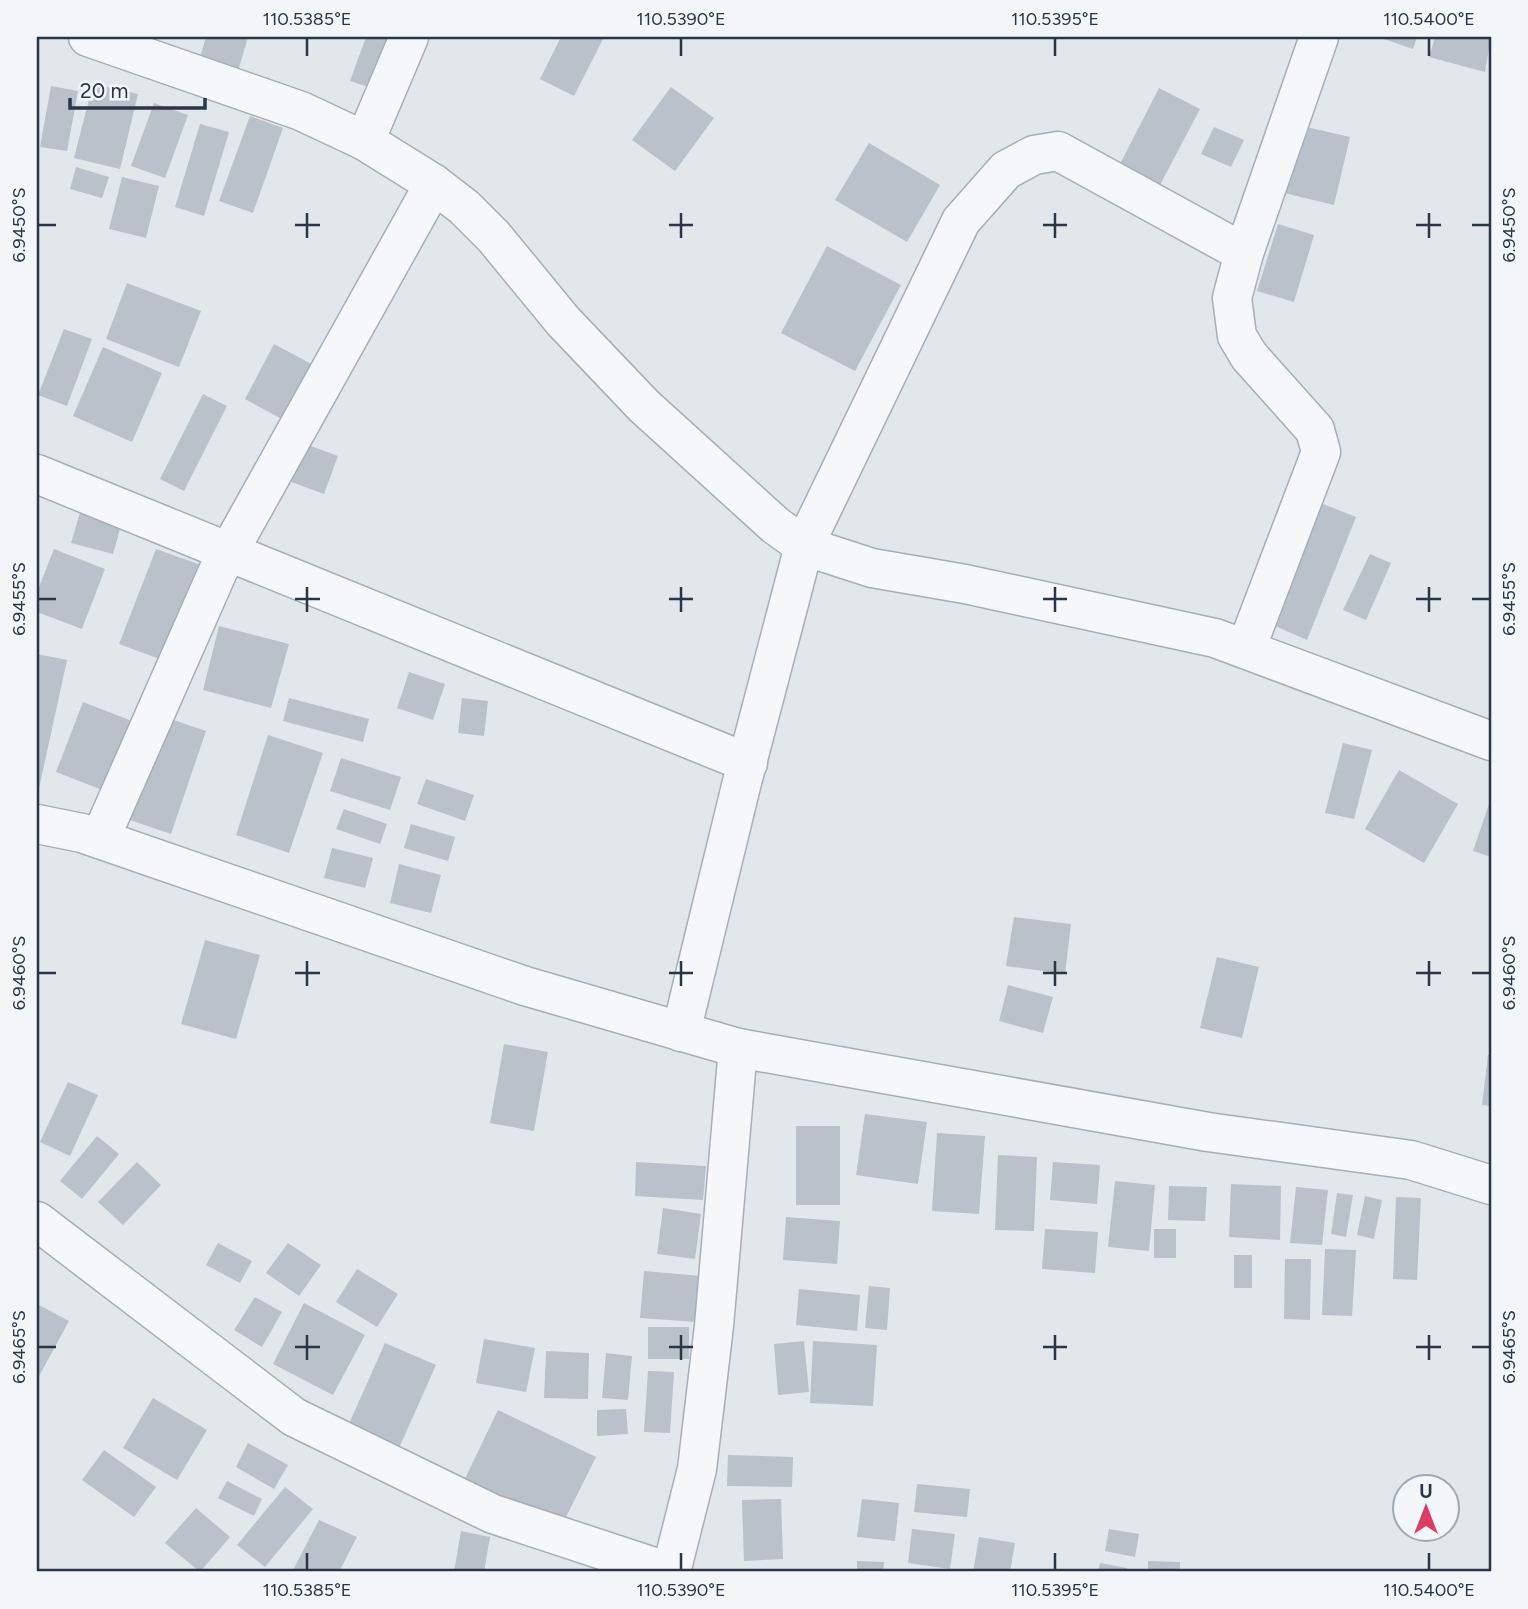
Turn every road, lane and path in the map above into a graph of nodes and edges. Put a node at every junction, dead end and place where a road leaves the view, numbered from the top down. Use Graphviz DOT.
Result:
graph roads {
  1 [pos="88,37"];
  2 [pos="409,37"];
  3 [pos="1319,37"];
  4 [pos="365,141"];
  5 [pos="434,184"];
  6 [pos="1244,253"];
  7 [pos="37,474"];
  8 [pos="804,546"];
  9 [pos="229,551"];
  10 [pos="1246,649"];
  11 [pos="1491,741"];
  12 [pos="748,763"];
  13 [pos="37,824"];
  14 [pos="100,839"];
  15 [pos="681,1032"];
  16 [pos="738,1048"];
  17 [pos="1491,1185"];
  18 [pos="37,1221"];
  19 [pos="670,1572"];
  1 -- 4 [label="street"];
  2 -- 4 [label="street"];
  3 -- 6 [label="street"];
  4 -- 5 [label="street"];
  5 -- 8 [label="street"];
  5 -- 9 [label="street"];
  6 -- 8 [label="street"];
  6 -- 10 [label="street"];
  7 -- 9 [label="street"];
  8 -- 10 [label="street"];
  8 -- 12 [label="street"];
  9 -- 12 [label="street"];
  9 -- 14 [label="street"];
  10 -- 11 [label="street"];
  12 -- 15 [label="street"];
  13 -- 14 [label="street"];
  14 -- 15 [label="street"];
  15 -- 16 [label="street"];
  16 -- 17 [label="street"];
  16 -- 19 [label="street"];
  18 -- 19 [label="street"];
}
